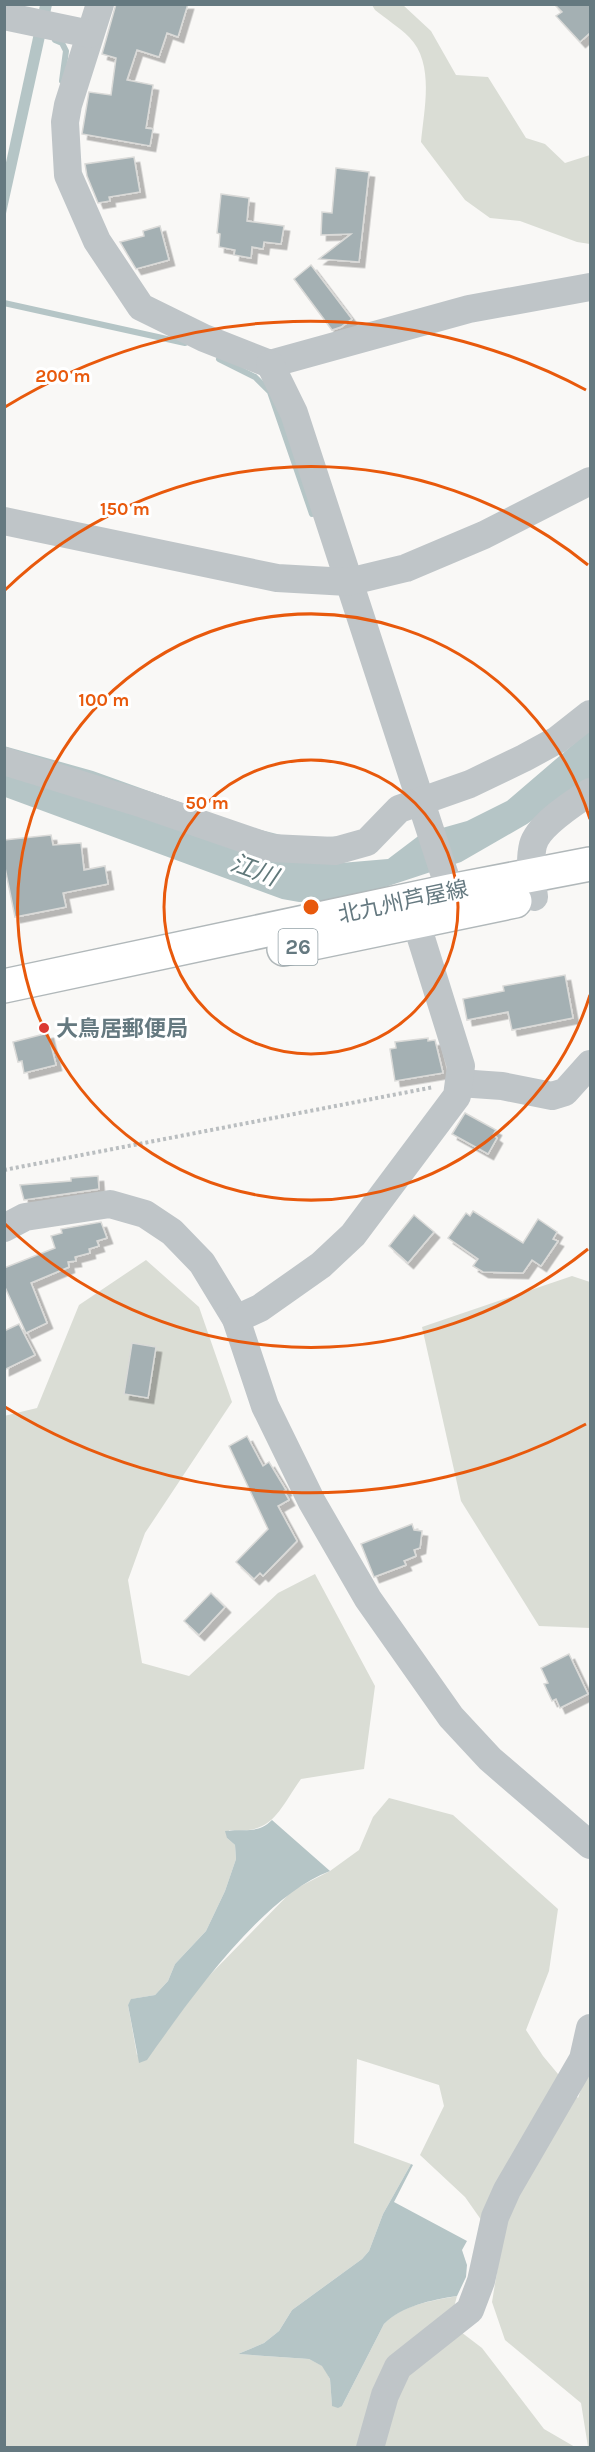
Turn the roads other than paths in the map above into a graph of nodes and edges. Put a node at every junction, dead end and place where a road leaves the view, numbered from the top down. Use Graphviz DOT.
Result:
graph roads {
  1 [pos="100,4"];
  2 [pos="4,16"];
  3 [pos="90,34"];
  4 [pos="591,287"];
  5 [pos="270,364"];
  6 [pos="591,480"];
  7 [pos="4,521"];
  8 [pos="348,582"];
  9 [pos="591,714"];
  10 [pos="4,761"];
  11 [pos="591,792"];
  12 [pos="427,814"];
  13 [pos="591,864"];
  14 [pos="446,879"];
  15 [pos="533,886"];
  16 [pos="591,886"];
  17 [pos="416,922"];
  18 [pos="4,986"];
  19 [pos="4,1006"];
  20 [pos="591,1064"];
  21 [pos="459,1083"];
  22 [pos="4,1228"];
  23 [pos="236,1319"];
  24 [pos="591,1845"];
  25 [pos="591,2028"];
  26 [pos="370,2448"];
  1 -- 3 [label="street"];
  2 -- 3 [label="street"];
  3 -- 5 [label="street"];
  4 -- 5 [label="street"];
  5 -- 8 [label="street"];
  6 -- 8 [label="street"];
  7 -- 8 [label="street"];
  8 -- 12 [label="street"];
  9 -- 12 [label="street"];
  10 -- 12 [label="street"];
  11 -- 15 [label="street"];
  12 -- 14 [label="street"];
  13 -- 15 [label="main road, 北九州芦屋線 / 26"];
  14 -- 15 [label="main road, 北九州芦屋線 / 26"];
  14 -- 18 [label="main road, 北九州芦屋線 / 26"];
  15 -- 16 [label="main road, 北九州芦屋線 / 26"];
  15 -- 17 [label="main road, 北九州芦屋線 / 26"];
  17 -- 19 [label="main road, 北九州芦屋線 / 26"];
  17 -- 21 [label="street"];
  20 -- 21 [label="street"];
  21 -- 23 [label="street"];
  22 -- 23 [label="street"];
  23 -- 24 [label="street"];
  25 -- 26 [label="street"];
}
